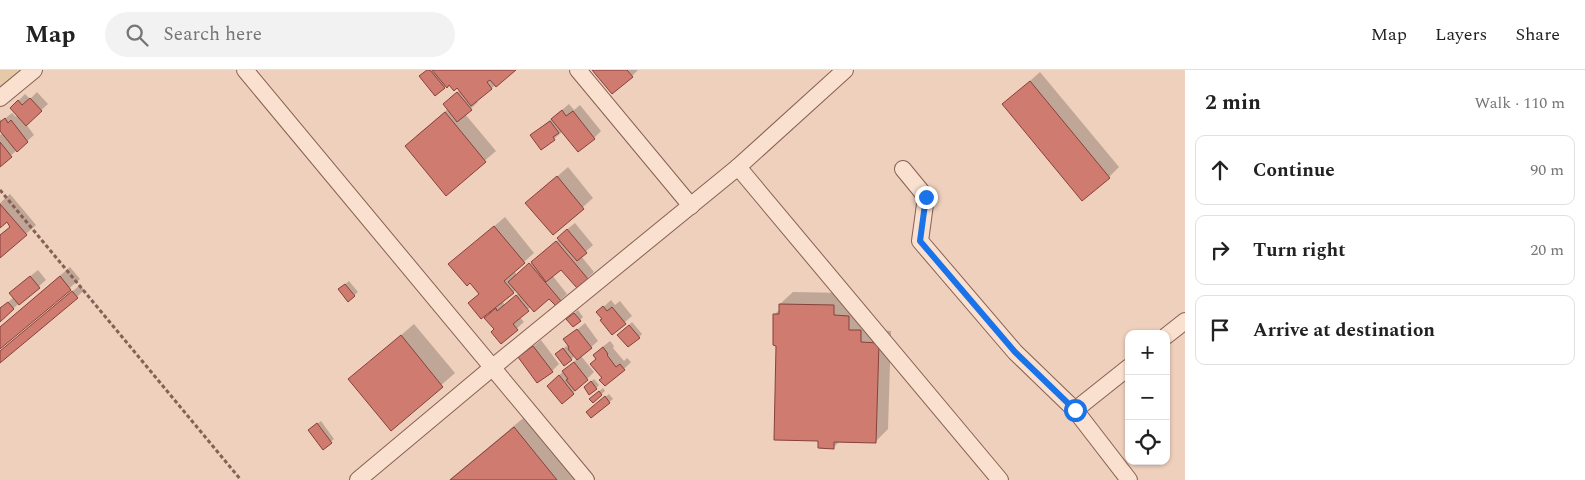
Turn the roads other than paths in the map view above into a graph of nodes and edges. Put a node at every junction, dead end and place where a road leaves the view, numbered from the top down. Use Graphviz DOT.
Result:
graph roads {
  1 [pos="34,70"];
  2 [pos="245,70"];
  3 [pos="578,70"];
  4 [pos="845,70"];
  5 [pos="0,98"];
  6 [pos="738,167"];
  7 [pos="903,169"];
  8 [pos="690,206"];
  9 [pos="1185,321"];
  10 [pos="1170,333"];
  11 [pos="493,367"];
  12 [pos="1125,370"];
  13 [pos="1075,410"];
  14 [pos="358,480"];
  15 [pos="586,480"];
  16 [pos="1000,480"];
  17 [pos="1128,480"];
  1 -- 5 [label="street"];
  2 -- 11 [label="street"];
  3 -- 8 [label="street"];
  4 -- 6 [label="street"];
  6 -- 8 [label="street"];
  6 -- 16 [label="street"];
  7 -- 13 [label="street"];
  8 -- 11 [label="street"];
  9 -- 10 [label="street"];
  11 -- 14 [label="street"];
  11 -- 15 [label="street"];
  12 -- 13 [label="street"];
  13 -- 17 [label="street"];
}
